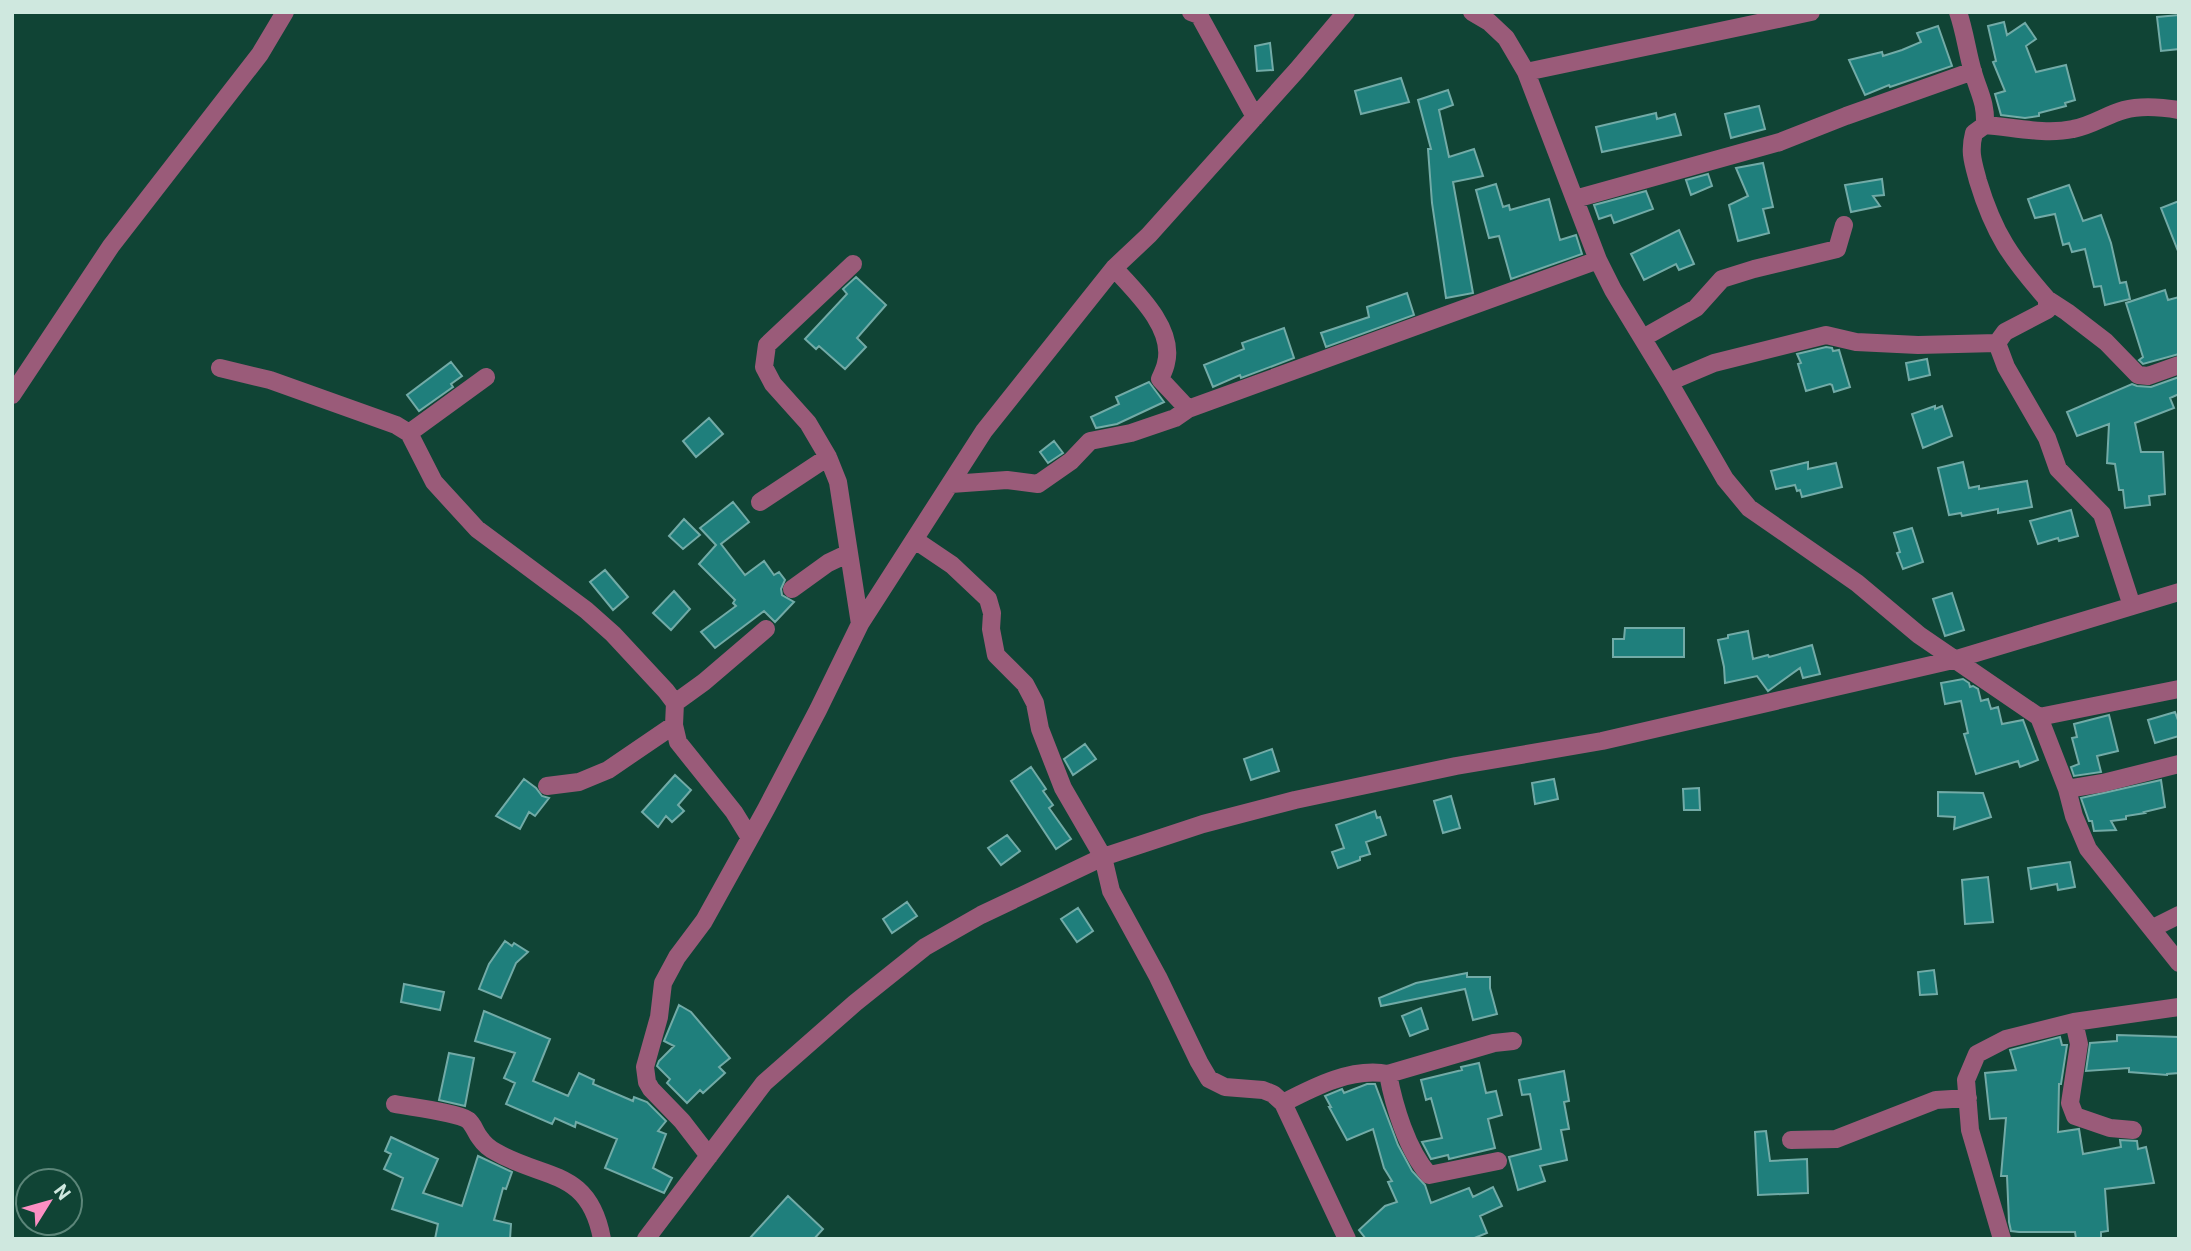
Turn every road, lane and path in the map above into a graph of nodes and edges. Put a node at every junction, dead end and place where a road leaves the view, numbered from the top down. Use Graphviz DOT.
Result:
graph roads {
  1 [pos="285,12"];
  2 [pos="1191,12"];
  3 [pos="1346,12"];
  4 [pos="1472,12"];
  5 [pos="1811,12"];
  6 [pos="1958,12"];
  7 [pos="1973,71"];
  8 [pos="1526,72"];
  9 [pos="2179,110"];
  10 [pos="1255,117"];
  11 [pos="1984,125"];
  12 [pos="1575,199"];
  13 [pos="1844,225"];
  14 [pos="1598,260"];
  15 [pos="853,264"];
  16 [pos="1114,268"];
  17 [pos="2047,299"];
  18 [pos="1643,338"];
  19 [pos="1997,343"];
  20 [pos="2179,365"];
  21 [pos="220,368"];
  22 [pos="485,377"];
  23 [pos="1670,382"];
  24 [pos="12,395"];
  25 [pos="1188,409"];
  26 [pos="409,433"];
  27 [pos="828,457"];
  28 [pos="951,484"];
  29 [pos="761,502"];
  30 [pos="915,540"];
  31 [pos="849,553"];
  32 [pos="792,589"];
  33 [pos="2179,593"];
  34 [pos="2132,606"];
  35 [pos="860,624"];
  36 [pos="766,629"];
  37 [pos="1954,660"];
  38 [pos="2179,689"];
  39 [pos="675,703"];
  40 [pos="2039,717"];
  41 [pos="674,726"];
  42 [pos="2179,764"];
  43 [pos="547,786"];
  44 [pos="2067,789"];
  45 [pos="750,838"];
  46 [pos="1103,857"];
  47 [pos="2179,915"];
  48 [pos="2153,928"];
  49 [pos="2179,963"];
  50 [pos="2179,1007"];
  51 [pos="2074,1022"];
  52 [pos="1513,1041"];
  53 [pos="1388,1073"];
  54 [pos="1968,1098"];
  55 [pos="1283,1103"];
  56 [pos="395,1104"];
  57 [pos="2133,1130"];
  58 [pos="1791,1140"];
  59 [pos="709,1156"];
  60 [pos="1498,1161"];
  61 [pos="602,1239"];
  62 [pos="646,1239"];
  63 [pos="1347,1239"];
  64 [pos="2002,1239"];
  1 -- 24 [label="street"];
  2 -- 10 [label="street"];
  3 -- 10 [label="street"];
  4 -- 8 [label="street"];
  5 -- 8 [label="street"];
  6 -- 7 [label="street"];
  7 -- 11 [label="street"];
  7 -- 12 [label="street"];
  8 -- 12 [label="street"];
  9 -- 11 [label="street"];
  10 -- 16 [label="street"];
  11 -- 17 [label="street"];
  12 -- 14 [label="street"];
  13 -- 18 [label="street"];
  14 -- 18 [label="street"];
  14 -- 25 [label="street"];
  15 -- 27 [label="street"];
  16 -- 25 [label="street"];
  16 -- 28 [label="street"];
  17 -- 19 [label="street"];
  17 -- 20 [label="street"];
  18 -- 23 [label="street"];
  19 -- 23 [label="street"];
  19 -- 34 [label="street"];
  21 -- 26 [label="street"];
  22 -- 26 [label="street"];
  23 -- 37 [label="street"];
  25 -- 28 [label="street"];
  26 -- 39 [label="street"];
  27 -- 29 [label="street"];
  27 -- 31 [label="street"];
  28 -- 30 [label="street"];
  30 -- 35 [label="street"];
  30 -- 46 [label="street"];
  31 -- 32 [label="street"];
  31 -- 35 [label="street"];
  33 -- 34 [label="street"];
  34 -- 37 [label="street"];
  35 -- 45 [label="street"];
  36 -- 39 [label="street"];
  37 -- 40 [label="street"];
  37 -- 46 [label="street"];
  38 -- 40 [label="street"];
  39 -- 41 [label="street"];
  40 -- 44 [label="street"];
  41 -- 43 [label="street"];
  41 -- 45 [label="street"];
  42 -- 44 [label="street"];
  44 -- 48 [label="street"];
  45 -- 59 [label="street"];
  46 -- 55 [label="street"];
  46 -- 59 [label="street"];
  47 -- 48 [label="street"];
  48 -- 49 [label="street"];
  50 -- 51 [label="street"];
  51 -- 54 [label="street"];
  51 -- 57 [label="street"];
  52 -- 53 [label="street"];
  53 -- 55 [label="street"];
  53 -- 60 [label="street"];
  54 -- 58 [label="street"];
  54 -- 64 [label="street"];
  55 -- 63 [label="street"];
  56 -- 61 [label="street"];
  59 -- 62 [label="street"];
}
